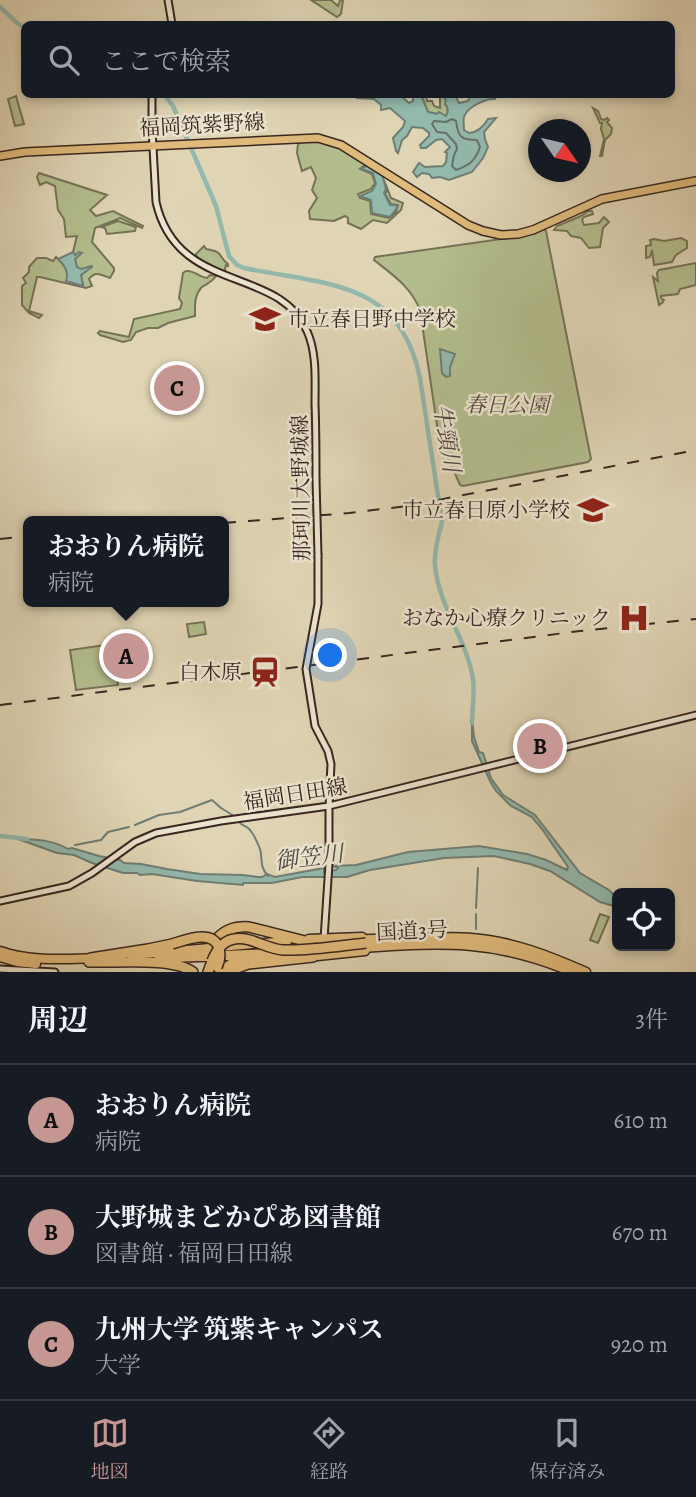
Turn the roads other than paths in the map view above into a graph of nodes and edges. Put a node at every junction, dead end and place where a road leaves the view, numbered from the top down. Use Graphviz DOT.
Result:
graph roads {
  1 [pos="169,0"];
  2 [pos="172,21"];
  3 [pos="152,98"];
  4 [pos="153,144"];
  5 [pos="0,155"];
  6 [pos="696,181"];
  7 [pos="696,715"];
  8 [pos="329,806"];
  9 [pos="0,901"];
  10 [pos="324,937"];
  11 [pos="389,939"];
  12 [pos="287,940"];
  13 [pos="309,940"];
  14 [pos="361,941"];
  15 [pos="214,944"];
  16 [pos="0,953"];
  17 [pos="313,955"];
  18 [pos="159,956"];
  19 [pos="257,956"];
  20 [pos="233,958"];
  21 [pos="89,960"];
  22 [pos="211,967"];
  23 [pos="0,969"];
  24 [pos="55,972"];
  25 [pos="193,972"];
  26 [pos="227,972"];
  27 [pos="566,972"];
  28 [pos="573,972"];
  29 [pos="580,972"];
  30 [pos="586,972"];
  1 -- 2 [label="main road"];
  3 -- 4 [label="main road, 那珂川大野城線"];
  4 -- 5 [label="main road, 福岡筑紫野線"];
  4 -- 6 [label="main road, 福岡筑紫野線"];
  4 -- 8 [label="main road, 那珂川大野城線, bridge"];
  7 -- 8 [label="main road, 福岡日田線"];
  8 -- 9 [label="main road, 福岡日田線"];
  8 -- 10 [label="main road, 那珂川大野城線"];
  10 -- 11 [label="highway, 国道3号"];
  10 -- 13 [label="highway, 国道3号"];
  10 -- 17 [label="main road, 那珂川大野城線"];
  11 -- 14 [label="highway"];
  11 -- 30 [label="highway, 国道3号"];
  12 -- 15 [label="highway"];
  12 -- 18 [label="highway"];
  13 -- 14 [label="highway, bridge"];
  13 -- 15 [label="highway"];
  14 -- 18 [label="highway, bridge"];
  14 -- 22 [label="highway, bridge"];
  14 -- 29 [label="highway"];
  15 -- 22 [label="highway, bridge"];
  16 -- 21 [label="highway"];
  17 -- 19 [label="highway, bridge"];
  17 -- 26 [label="highway"];
  17 -- 27 [label="highway, 国道3号"];
  17 -- 28 [label="highway, bridge"];
  18 -- 19 [label="highway"];
  18 -- 20 [label="highway"];
  18 -- 21 [label="highway"];
  19 -- 22 [label="highway"];
  21 -- 22 [label="highway, bridge"];
  21 -- 25 [label="highway"];
  23 -- 24 [label="main road"];
}
